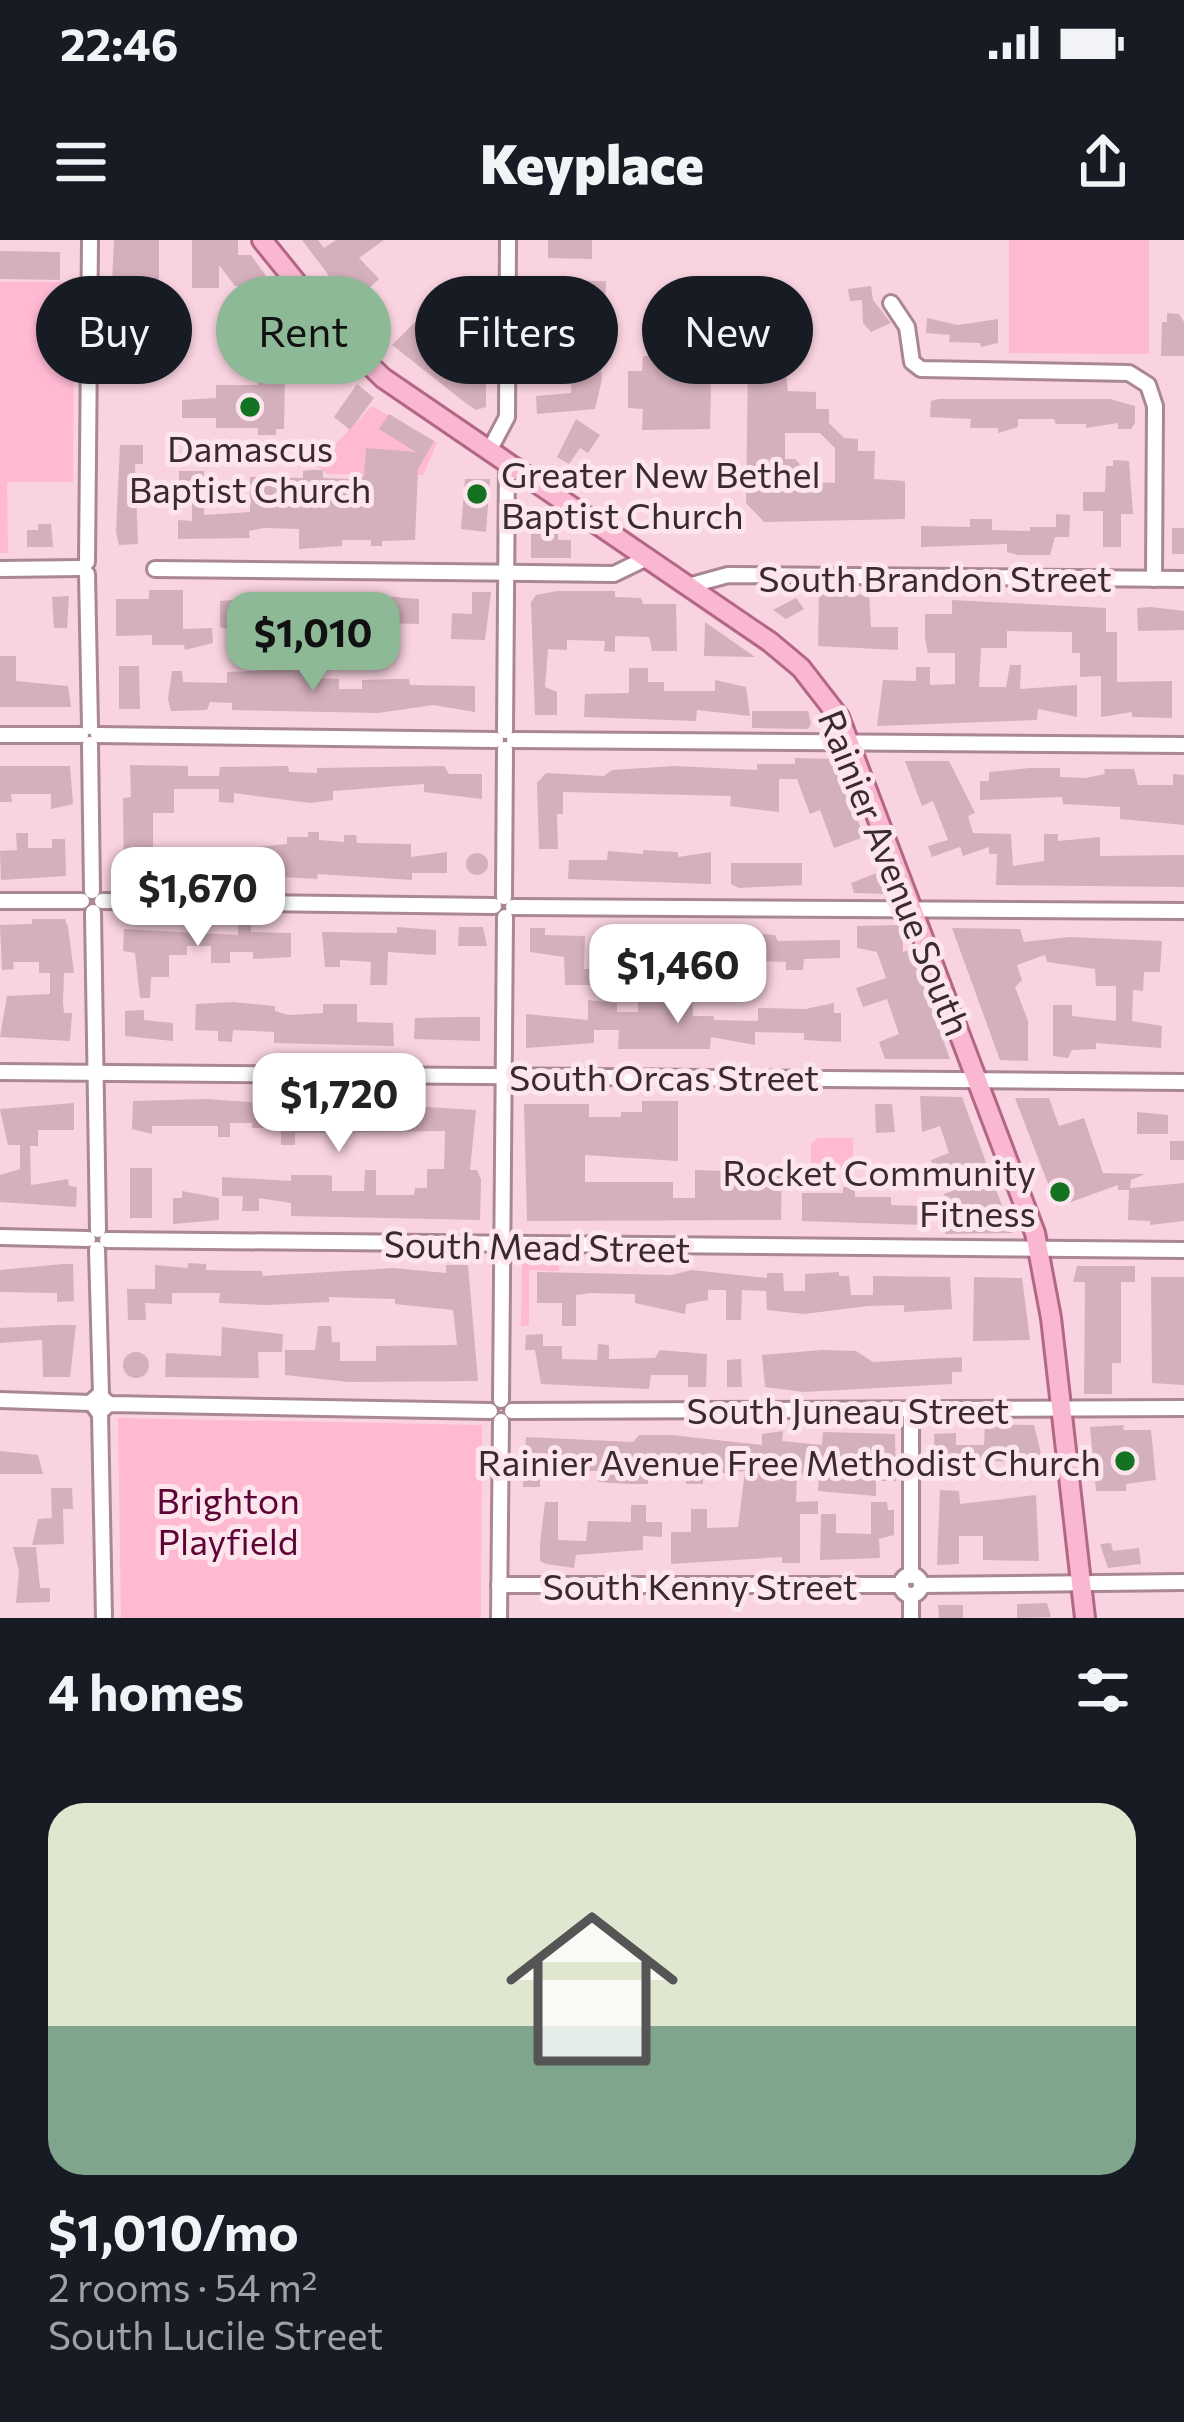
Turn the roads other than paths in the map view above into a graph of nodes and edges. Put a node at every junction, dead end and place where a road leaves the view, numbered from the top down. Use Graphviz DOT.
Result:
graph roads {
  1 [pos="90,240"];
  2 [pos="262,240"];
  3 [pos="508,240"];
  4 [pos="891,303"];
  5 [pos="489,451"];
  6 [pos="507,462"];
  7 [pos="646,558"];
  8 [pos="85,568"];
  9 [pos="0,569"];
  10 [pos="155,569"];
  11 [pos="507,572"];
  12 [pos="1154,579"];
  13 [pos="1184,579"];
  14 [pos="688,586"];
  15 [pos="0,735"];
  16 [pos="90,735"];
  17 [pos="505,740"];
  18 [pos="851,742"];
  19 [pos="1184,745"];
  20 [pos="0,901"];
  21 [pos="92,901"];
  22 [pos="504,907"];
  23 [pos="915,908"];
  24 [pos="1184,910"];
  25 [pos="0,1072"];
  26 [pos="97,1073"];
  27 [pos="505,1075"];
  28 [pos="980,1079"];
  29 [pos="1184,1082"];
  30 [pos="0,1238"];
  31 [pos="98,1239"];
  32 [pos="502,1245"];
  33 [pos="1039,1249"];
  34 [pos="1184,1250"];
  35 [pos="0,1400"];
  36 [pos="100,1404"];
  37 [pos="911,1408"];
  38 [pos="1062,1408"];
  39 [pos="1184,1408"];
  40 [pos="501,1411"];
  41 [pos="1184,1582"];
  42 [pos="1080,1584"];
  43 [pos="499,1585"];
  44 [pos="911,1585"];
  45 [pos="104,1618"];
  46 [pos="499,1618"];
  47 [pos="911,1618"];
  48 [pos="1085,1618"];
  1 -- 8 [label="street"];
  2 -- 5 [label="main road, Rainier Avenue South"];
  3 -- 5 [label="street"];
  4 -- 12 [label="street"];
  5 -- 6 [label="main road, Rainier Avenue South"];
  6 -- 7 [label="main road, Rainier Avenue South"];
  6 -- 11 [label="street"];
  7 -- 11 [label="street"];
  7 -- 14 [label="main road, Rainier Avenue South"];
  8 -- 9 [label="street"];
  8 -- 16 [label="street"];
  10 -- 11 [label="street"];
  11 -- 17 [label="street"];
  12 -- 13 [label="street, South Brandon Street"];
  12 -- 14 [label="street, South Brandon Street"];
  14 -- 18 [label="main road, Rainier Avenue South"];
  15 -- 16 [label="street"];
  16 -- 17 [label="street"];
  16 -- 21 [label="street"];
  17 -- 18 [label="street"];
  17 -- 22 [label="street"];
  18 -- 19 [label="street"];
  18 -- 23 [label="main road, Rainier Avenue South"];
  20 -- 21 [label="street"];
  21 -- 22 [label="street"];
  21 -- 26 [label="street"];
  22 -- 23 [label="street"];
  22 -- 27 [label="street"];
  23 -- 24 [label="street"];
  23 -- 28 [label="main road, Rainier Avenue South"];
  25 -- 26 [label="street, South Orcas Street"];
  26 -- 27 [label="street, South Orcas Street"];
  26 -- 31 [label="street"];
  27 -- 28 [label="street, South Orcas Street"];
  27 -- 32 [label="street"];
  28 -- 29 [label="street, South Orcas Street"];
  28 -- 33 [label="main road, Rainier Avenue South"];
  30 -- 31 [label="street, South Mead Street"];
  31 -- 32 [label="street, South Mead Street"];
  31 -- 36 [label="street"];
  32 -- 33 [label="street, South Mead Street"];
  32 -- 40 [label="street"];
  33 -- 34 [label="street, South Mead Street"];
  33 -- 38 [label="main road, Rainier Avenue South"];
  35 -- 36 [label="street, South Juneau Street"];
  36 -- 40 [label="street, South Juneau Street"];
  36 -- 45 [label="street"];
  37 -- 38 [label="street, South Juneau Street"];
  37 -- 40 [label="street, South Juneau Street"];
  37 -- 44 [label="street"];
  38 -- 39 [label="street, South Juneau Street"];
  38 -- 42 [label="main road, Rainier Avenue South"];
  40 -- 43 [label="street"];
  41 -- 42 [label="street, South Kenny Street"];
  42 -- 44 [label="street, South Kenny Street"];
  42 -- 48 [label="main road, Rainier Avenue South"];
  43 -- 44 [label="street, South Kenny Street"];
  43 -- 46 [label="street"];
  44 -- 47 [label="street"];
}
